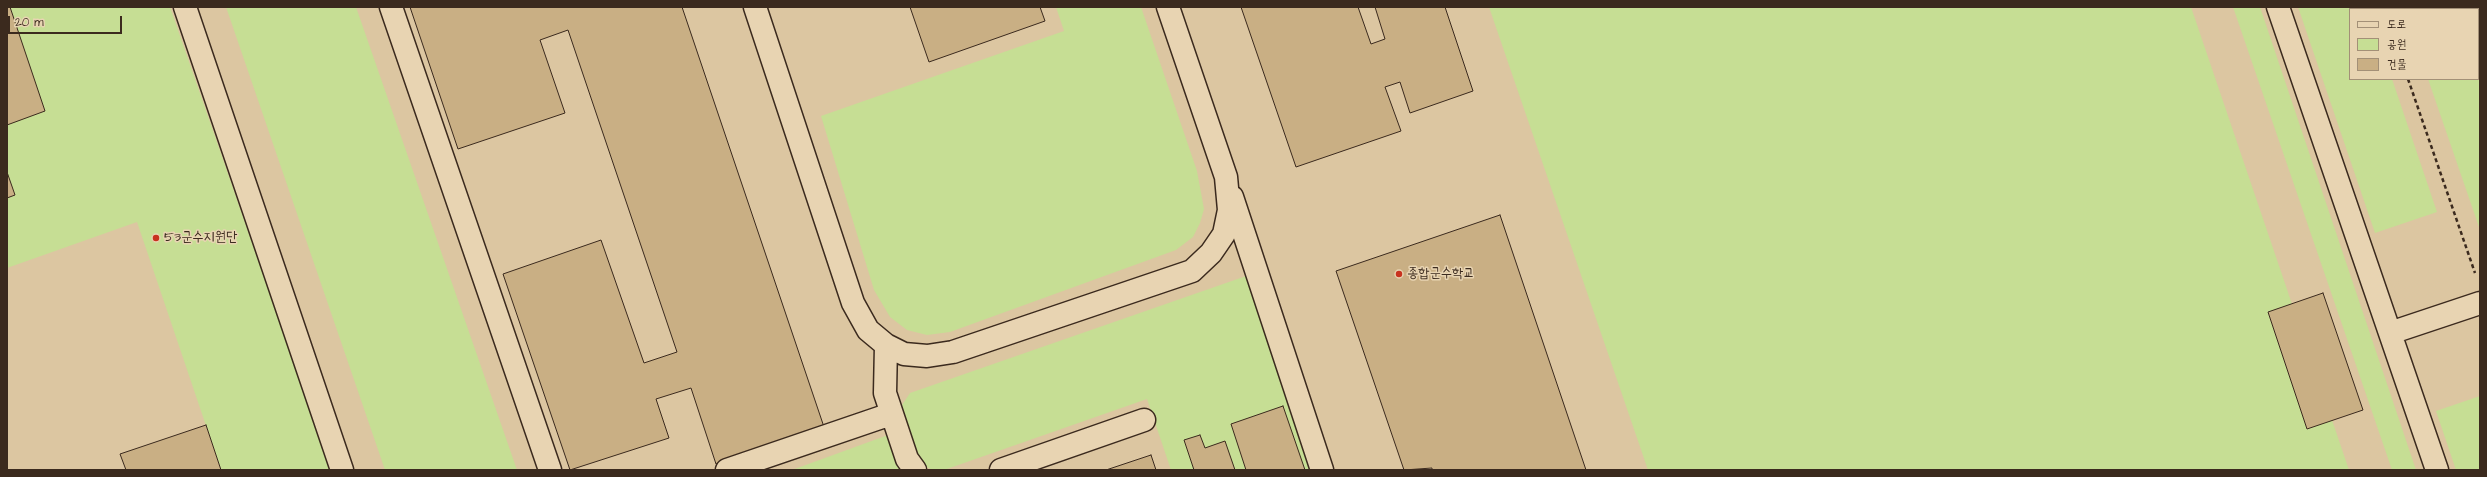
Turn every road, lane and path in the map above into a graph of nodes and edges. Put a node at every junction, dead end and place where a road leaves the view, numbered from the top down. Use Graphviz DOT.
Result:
graph roads {
  1 [pos="185,7"];
  2 [pos="392,7"];
  3 [pos="755,7"];
  4 [pos="1168,7"];
  5 [pos="2278,7"];
  6 [pos="2408,80"];
  7 [pos="1226,177"];
  8 [pos="2477,279"];
  9 [pos="2480,303"];
  10 [pos="2390,333"];
  11 [pos="886,345"];
  12 [pos="891,414"];
  13 [pos="1144,420"];
  14 [pos="342,470"];
  15 [pos="550,470"];
  16 [pos="727,470"];
  17 [pos="915,470"];
  18 [pos="1001,470"];
  19 [pos="1322,470"];
  20 [pos="2437,470"];
  1 -- 14 [label="street"];
  2 -- 15 [label="street"];
  3 -- 11 [label="street"];
  4 -- 7 [label="street"];
  5 -- 10 [label="street"];
  6 -- 8 [label="path"];
  7 -- 11 [label="street"];
  7 -- 19 [label="street"];
  9 -- 10 [label="street"];
  10 -- 20 [label="street"];
  11 -- 12 [label="street"];
  12 -- 16 [label="street"];
  12 -- 17 [label="street"];
  13 -- 18 [label="street"];
}
